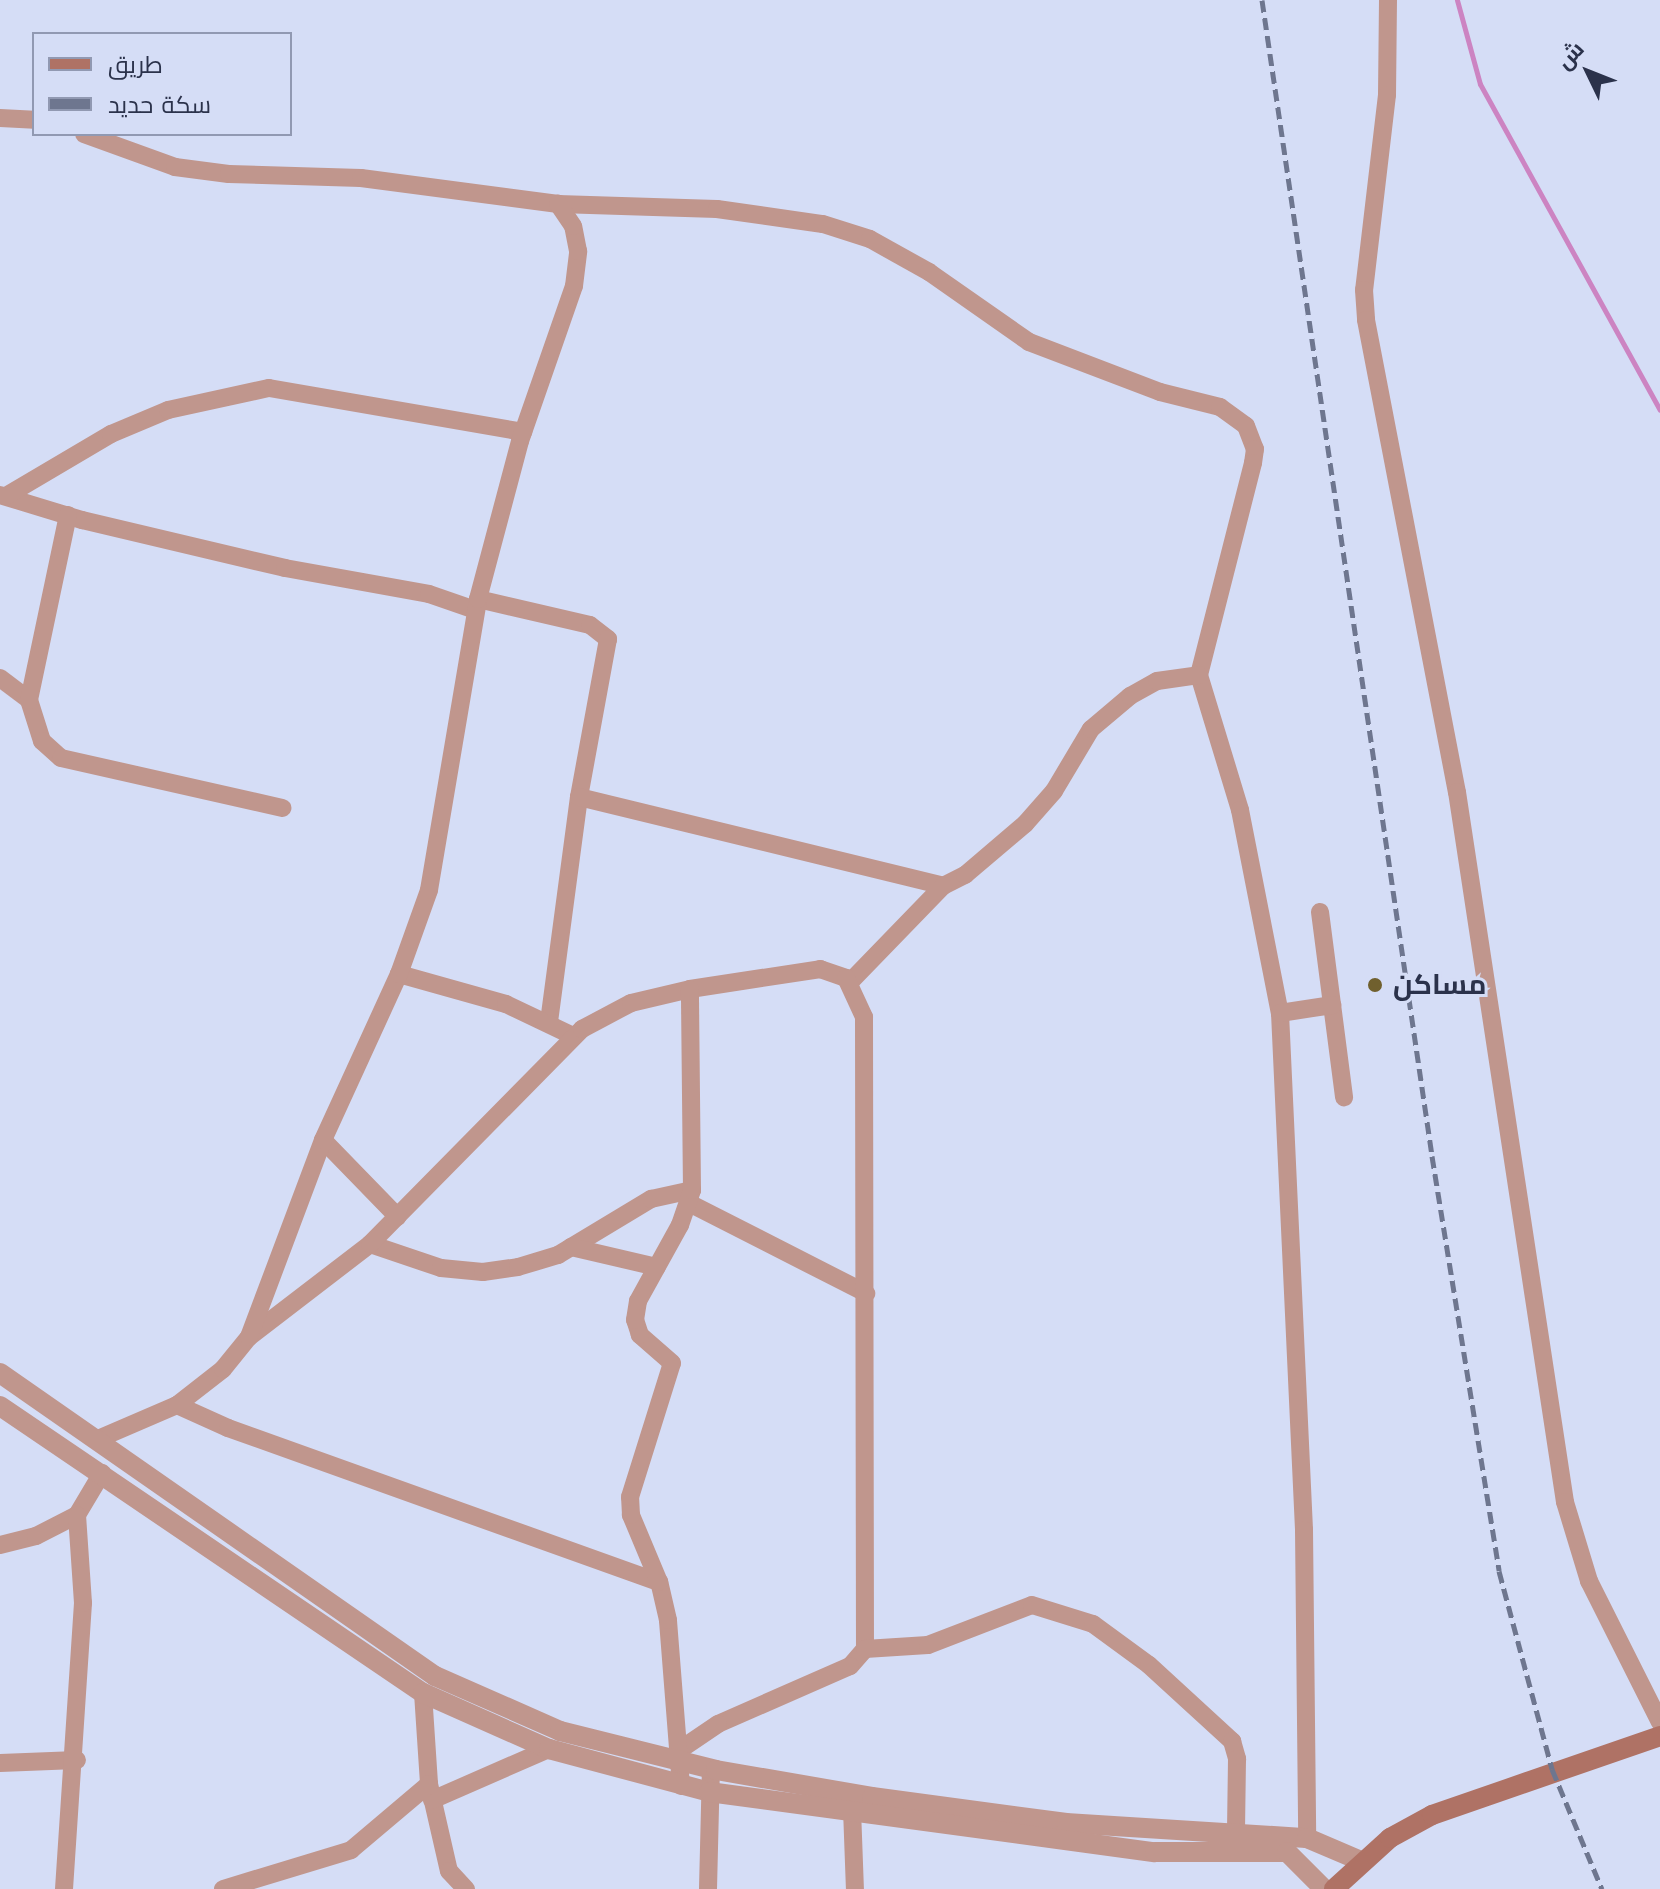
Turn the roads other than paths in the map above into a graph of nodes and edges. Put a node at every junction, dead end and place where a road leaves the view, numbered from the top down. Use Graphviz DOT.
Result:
graph roads {
  1 [pos="1388,0"];
  2 [pos="0,118"];
  3 [pos="32,120"];
  4 [pos="90,136"];
  5 [pos="558,204"];
  6 [pos="523,432"];
  7 [pos="3,496"];
  8 [pos="68,515"];
  9 [pos="477,604"];
  10 [pos="1199,675"];
  11 [pos="0,678"];
  12 [pos="29,700"];
  13 [pos="579,797"];
  14 [pos="282,808"];
  15 [pos="943,886"];
  16 [pos="1320,912"];
  17 [pos="399,974"];
  18 [pos="850,982"];
  19 [pos="690,989"];
  20 [pos="1332,1005"];
  21 [pos="1280,1013"];
  22 [pos="549,1022"];
  23 [pos="573,1036"];
  24 [pos="1344,1097"];
  25 [pos="323,1140"];
  26 [pos="691,1197"];
  27 [pos="398,1217"];
  28 [pos="370,1244"];
  29 [pos="571,1247"];
  30 [pos="657,1267"];
  31 [pos="866,1293"];
  32 [pos="249,1337"];
  33 [pos="0,1373"];
  34 [pos="177,1405"];
  35 [pos="0,1406"];
  36 [pos="98,1439"];
  37 [pos="102,1473"];
  38 [pos="77,1515"];
  39 [pos="0,1545"];
  40 [pos="659,1582"];
  41 [pos="865,1649"];
  42 [pos="423,1693"];
  43 [pos="1660,1722"];
  44 [pos="1660,1736"];
  45 [pos="549,1749"];
  46 [pos="682,1756"];
  47 [pos="77,1760"];
  48 [pos="0,1763"];
  49 [pos="711,1769"];
  50 [pos="681,1786"];
  51 [pos="431,1792"];
  52 [pos="709,1792"];
  53 [pos="852,1809"];
  54 [pos="1236,1834"];
  55 [pos="1307,1838"];
  56 [pos="1361,1861"];
  57 [pos="464,1888"];
  58 [pos="64,1889"];
  59 [pos="223,1889"];
  60 [pos="708,1889"];
  61 [pos="855,1889"];
  62 [pos="1324,1889"];
  63 [pos="1334,1889"];
  1 -- 43 [label="street"];
  2 -- 3 [label="street"];
  4 -- 5 [label="street"];
  5 -- 6 [label="street"];
  5 -- 10 [label="street"];
  6 -- 7 [label="street"];
  6 -- 9 [label="street"];
  7 -- 8 [label="street"];
  8 -- 9 [label="street"];
  8 -- 12 [label="street"];
  9 -- 13 [label="street"];
  9 -- 17 [label="street"];
  10 -- 15 [label="street"];
  10 -- 21 [label="street"];
  11 -- 12 [label="street"];
  12 -- 14 [label="street"];
  13 -- 15 [label="street"];
  13 -- 22 [label="street"];
  15 -- 18 [label="street"];
  16 -- 20 [label="street"];
  17 -- 22 [label="street"];
  17 -- 25 [label="street"];
  18 -- 19 [label="street"];
  18 -- 31 [label="street"];
  19 -- 23 [label="street"];
  19 -- 26 [label="street"];
  20 -- 21 [label="street"];
  20 -- 24 [label="street"];
  21 -- 55 [label="street"];
  22 -- 23 [label="street"];
  23 -- 27 [label="street"];
  25 -- 27 [label="street"];
  25 -- 32 [label="street"];
  26 -- 29 [label="street"];
  26 -- 30 [label="street"];
  26 -- 31 [label="street"];
  27 -- 28 [label="street"];
  28 -- 29 [label="street"];
  28 -- 32 [label="street"];
  29 -- 30 [label="street"];
  30 -- 40 [label="street"];
  31 -- 41 [label="street"];
  32 -- 34 [label="street"];
  33 -- 36 [label="street"];
  34 -- 36 [label="street"];
  34 -- 40 [label="street"];
  35 -- 37 [label="street"];
  36 -- 46 [label="street"];
  37 -- 38 [label="street"];
  37 -- 42 [label="street"];
  38 -- 39 [label="street"];
  38 -- 47 [label="street"];
  40 -- 46 [label="street"];
  41 -- 46 [label="street"];
  41 -- 54 [label="street"];
  42 -- 45 [label="street"];
  42 -- 51 [label="street"];
  44 -- 56 [label="main road"];
  45 -- 50 [label="street"];
  45 -- 51 [label="street"];
  46 -- 49 [label="street"];
  46 -- 50 [label="street"];
  47 -- 48 [label="street"];
  47 -- 58 [label="street"];
  49 -- 52 [label="street"];
  49 -- 54 [label="street"];
  50 -- 52 [label="street"];
  51 -- 57 [label="street"];
  51 -- 59 [label="street"];
  52 -- 53 [label="street"];
  52 -- 60 [label="street"];
  53 -- 61 [label="street"];
  53 -- 62 [label="street"];
  54 -- 55 [label="street"];
  55 -- 56 [label="street"];
  56 -- 63 [label="main road"];
}
